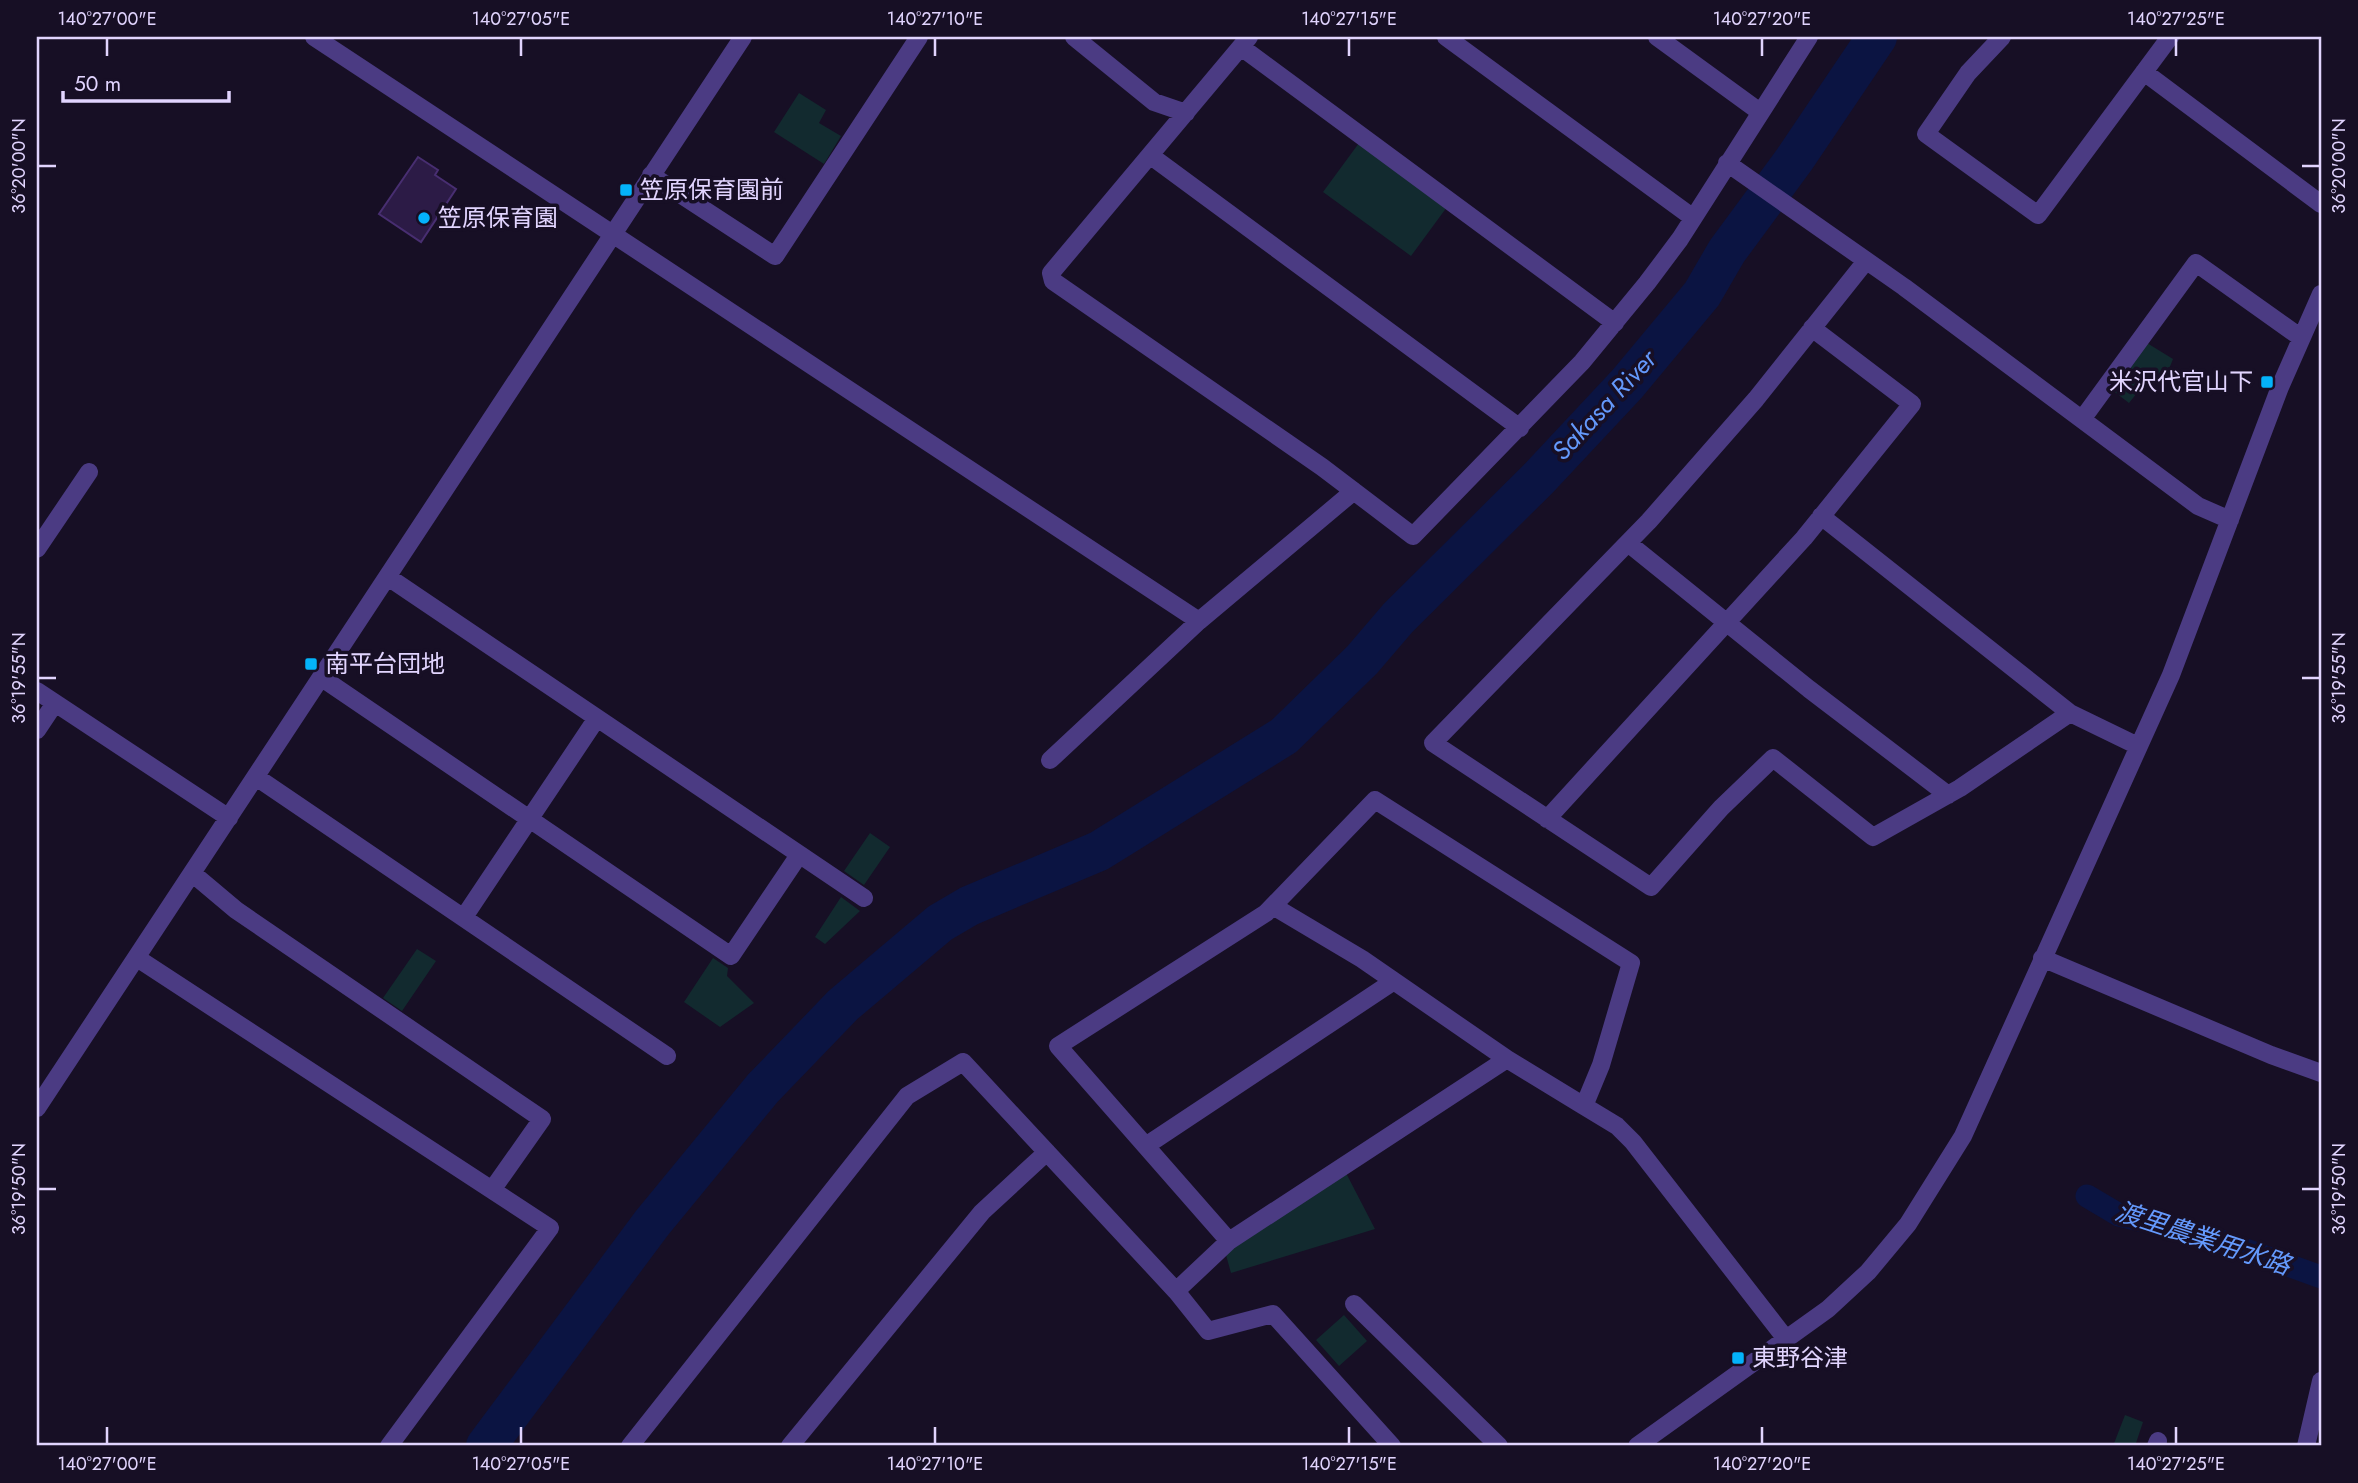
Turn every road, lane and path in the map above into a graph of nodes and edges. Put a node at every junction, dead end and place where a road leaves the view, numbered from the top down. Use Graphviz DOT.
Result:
graph roads {
  1 [pos="314,37"];
  2 [pos="743,37"];
  3 [pos="1074,37"];
  4 [pos="1446,37"];
  5 [pos="1657,37"];
  6 [pos="1809,37"];
  7 [pos="2002,37"];
  8 [pos="2170,37"];
  9 [pos="913,39"];
  10 [pos="1245,42"];
  11 [pos="2144,72"];
  12 [pos="1760,112"];
  13 [pos="1186,113"];
  14 [pos="1151,156"];
  15 [pos="1727,163"];
  16 [pos="651,175"];
  17 [pos="2321,204"];
  18 [pos="1692,217"];
  19 [pos="611,235"];
  20 [pos="1866,261"];
  21 [pos="2321,294"];
  22 [pos="1615,323"];
  23 [pos="1812,328"];
  24 [pos="2300,337"];
  25 [pos="2083,418"];
  26 [pos="1520,428"];
  27 [pos="89,472"];
  28 [pos="1354,491"];
  29 [pos="1821,516"];
  30 [pos="2230,520"];
  31 [pos="1628,543"];
  32 [pos="37,549"];
  33 [pos="388,577"];
  34 [pos="1199,621"];
  35 [pos="1727,623"];
  36 [pos="321,678"];
  37 [pos="37,691"];
  38 [pos="55,703"];
  39 [pos="2070,713"];
  40 [pos="597,718"];
  41 [pos="37,730"];
  42 [pos="2138,746"];
  43 [pos="1050,760"];
  44 [pos="256,777"];
  45 [pos="1948,795"];
  46 [pos="229,818"];
  47 [pos="1547,818"];
  48 [pos="529,819"];
  49 [pos="799,855"];
  50 [pos="192,873"];
  51 [pos="864,898"];
  52 [pos="1273,906"];
  53 [pos="464,917"];
  54 [pos="136,958"];
  55 [pos="2042,958"];
  56 [pos="1394,981"];
  57 [pos="667,1056"];
  58 [pos="1507,1059"];
  59 [pos="2321,1073"];
  60 [pos="1584,1106"];
  61 [pos="37,1108"];
  62 [pos="1147,1145"];
  63 [pos="1047,1152"];
  64 [pos="492,1190"];
  65 [pos="1229,1241"];
  66 [pos="1176,1291"];
  67 [pos="1354,1304"];
  68 [pos="1786,1339"];
  69 [pos="2321,1381"];
  70 [pos="389,1446"];
  71 [pos="630,1446"];
  72 [pos="790,1446"];
  73 [pos="1392,1446"];
  74 [pos="1499,1446"];
  75 [pos="1638,1446"];
  76 [pos="2306,1446"];
  1 -- 19 [label="street"];
  2 -- 16 [label="street"];
  3 -- 13 [label="street"];
  4 -- 18 [label="street"];
  5 -- 12 [label="street"];
  6 -- 12 [label="street"];
  7 -- 11 [label="street"];
  8 -- 11 [label="street"];
  9 -- 16 [label="street"];
  10 -- 13 [label="street"];
  10 -- 22 [label="street"];
  11 -- 17 [label="street"];
  12 -- 15 [label="street"];
  13 -- 14 [label="street"];
  14 -- 26 [label="street"];
  14 -- 28 [label="street"];
  15 -- 18 [label="street"];
  15 -- 20 [label="street"];
  16 -- 19 [label="street"];
  18 -- 22 [label="street"];
  19 -- 33 [label="street"];
  19 -- 34 [label="street"];
  20 -- 23 [label="street"];
  20 -- 25 [label="street"];
  21 -- 24 [label="street"];
  22 -- 26 [label="street"];
  23 -- 29 [label="street"];
  23 -- 31 [label="street"];
  24 -- 25 [label="street"];
  24 -- 30 [label="street"];
  25 -- 30 [label="street"];
  26 -- 28 [label="street"];
  27 -- 32 [label="street"];
  28 -- 34 [label="street"];
  29 -- 35 [label="street"];
  29 -- 39 [label="street"];
  30 -- 42 [label="street"];
  31 -- 35 [label="street"];
  31 -- 47 [label="street"];
  33 -- 36 [label="street"];
  33 -- 40 [label="street"];
  34 -- 43 [label="street"];
  35 -- 45 [label="street"];
  35 -- 47 [label="street"];
  36 -- 44 [label="street"];
  36 -- 48 [label="street"];
  37 -- 38 [label="street"];
  38 -- 41 [label="street"];
  38 -- 46 [label="street"];
  39 -- 42 [label="street"];
  39 -- 45 [label="street"];
  40 -- 48 [label="street"];
  40 -- 49 [label="street"];
  42 -- 55 [label="street"];
  44 -- 46 [label="street"];
  44 -- 53 [label="street"];
  45 -- 47 [label="street"];
  46 -- 50 [label="street"];
  48 -- 49 [label="street"];
  48 -- 53 [label="street"];
  49 -- 51 [label="street"];
  50 -- 54 [label="street"];
  50 -- 64 [label="street"];
  52 -- 56 [label="street"];
  52 -- 60 [label="street"];
  52 -- 62 [label="street"];
  53 -- 57 [label="street"];
  54 -- 61 [label="street"];
  54 -- 64 [label="street"];
  55 -- 59 [label="street"];
  55 -- 68 [label="street"];
  56 -- 58 [label="street"];
  56 -- 62 [label="street"];
  58 -- 60 [label="street"];
  58 -- 65 [label="street"];
  60 -- 68 [label="street"];
  62 -- 65 [label="street"];
  63 -- 66 [label="street"];
  63 -- 71 [label="street"];
  63 -- 72 [label="street"];
  64 -- 70 [label="street"];
  65 -- 66 [label="street"];
  66 -- 73 [label="street"];
  67 -- 74 [label="street"];
  68 -- 75 [label="street"];
  69 -- 76 [label="street"];
}
